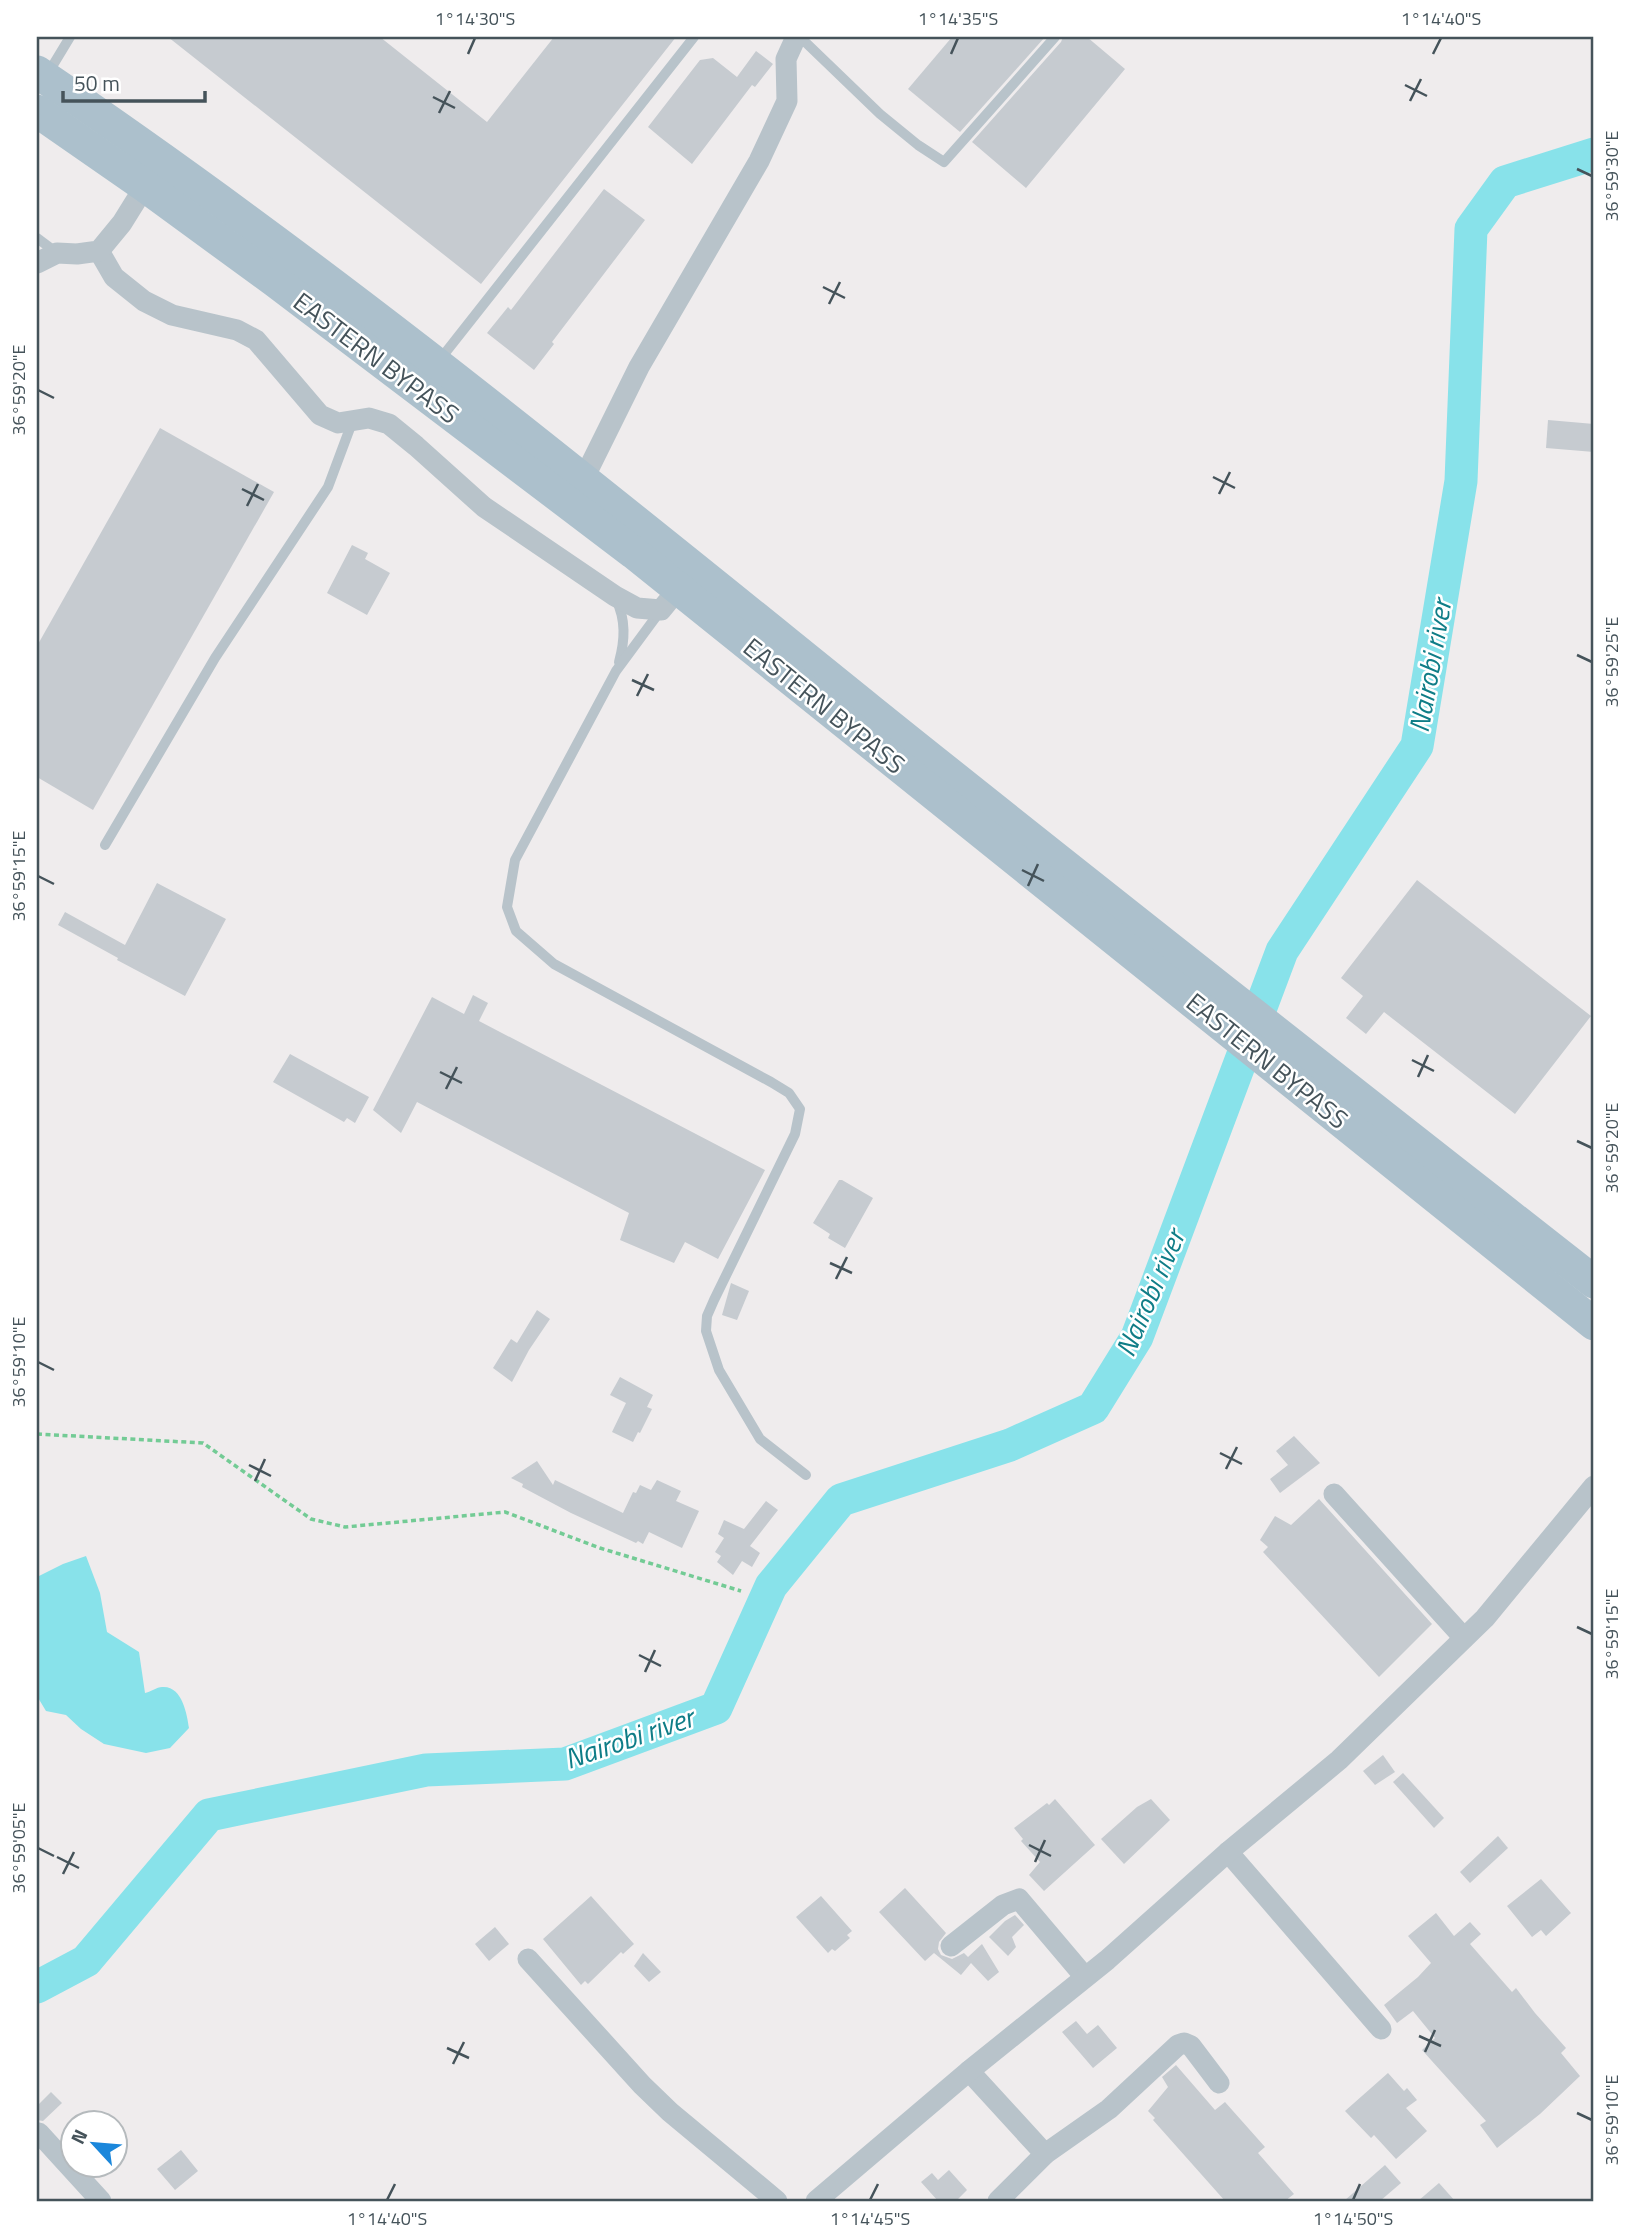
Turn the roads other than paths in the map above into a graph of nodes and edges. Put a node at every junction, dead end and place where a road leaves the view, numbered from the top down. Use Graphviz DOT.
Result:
graph roads {
  1 [pos="70,37"];
  2 [pos="694,37"];
  3 [pos="798,37"];
  4 [pos="1055,37"];
  5 [pos="41,75"];
  6 [pos="37,111"];
  7 [pos="145,186"];
  8 [pos="37,238"];
  9 [pos="99,251"];
  10 [pos="57,253"];
  11 [pos="37,263"];
  12 [pos="436,364"];
  13 [pos="352,420"];
  14 [pos="584,478"];
  15 [pos="615,596"];
  16 [pos="670,599"];
  17 [pos="616,671"];
  18 [pos="105,845"];
  19 [pos="1204,994"];
  20 [pos="1594,1282"];
  21 [pos="1594,1324"];
  22 [pos="806,1475"];
  23 [pos="1594,1486"];
  24 [pos="1334,1493"];
  25 [pos="1464,1638"];
  26 [pos="1228,1852"];
  27 [pos="951,1946"];
  28 [pos="528,1959"];
  29 [pos="1085,1977"];
  30 [pos="1381,2029"];
  31 [pos="969,2071"];
  32 [pos="1219,2083"];
  33 [pos="39,2133"];
  34 [pos="1045,2154"];
  35 [pos="101,2201"];
  36 [pos="777,2201"];
  37 [pos="816,2201"];
  38 [pos="998,2201"];
  1 -- 5 [label="lane"];
  2 -- 12 [label="lane"];
  3 -- 4 [label="lane"];
  3 -- 14 [label="street"];
  5 -- 12 [label="main road, EASTERN BYPASS"];
  6 -- 7 [label="main road, EASTERN BYPASS"];
  7 -- 9 [label="street"];
  7 -- 16 [label="main road, EASTERN BYPASS"];
  8 -- 10 [label="lane"];
  9 -- 10 [label="street"];
  9 -- 13 [label="street"];
  10 -- 11 [label="street"];
  12 -- 14 [label="main road, EASTERN BYPASS"];
  13 -- 15 [label="street"];
  13 -- 18 [label="lane"];
  14 -- 19 [label="main road, EASTERN BYPASS"];
  15 -- 16 [label="street"];
  15 -- 17 [label="lane"];
  16 -- 17 [label="lane"];
  16 -- 19 [label="main road, EASTERN BYPASS"];
  17 -- 22 [label="lane"];
  19 -- 20 [label="main road, EASTERN BYPASS"];
  19 -- 21 [label="main road, EASTERN BYPASS"];
  23 -- 25 [label="street"];
  24 -- 25 [label="street"];
  25 -- 26 [label="street"];
  26 -- 29 [label="street"];
  26 -- 30 [label="street"];
  27 -- 29 [label="street"];
  28 -- 36 [label="street"];
  29 -- 31 [label="street"];
  31 -- 34 [label="street"];
  31 -- 37 [label="street"];
  32 -- 34 [label="street"];
  33 -- 35 [label="street"];
  34 -- 38 [label="street"];
}
